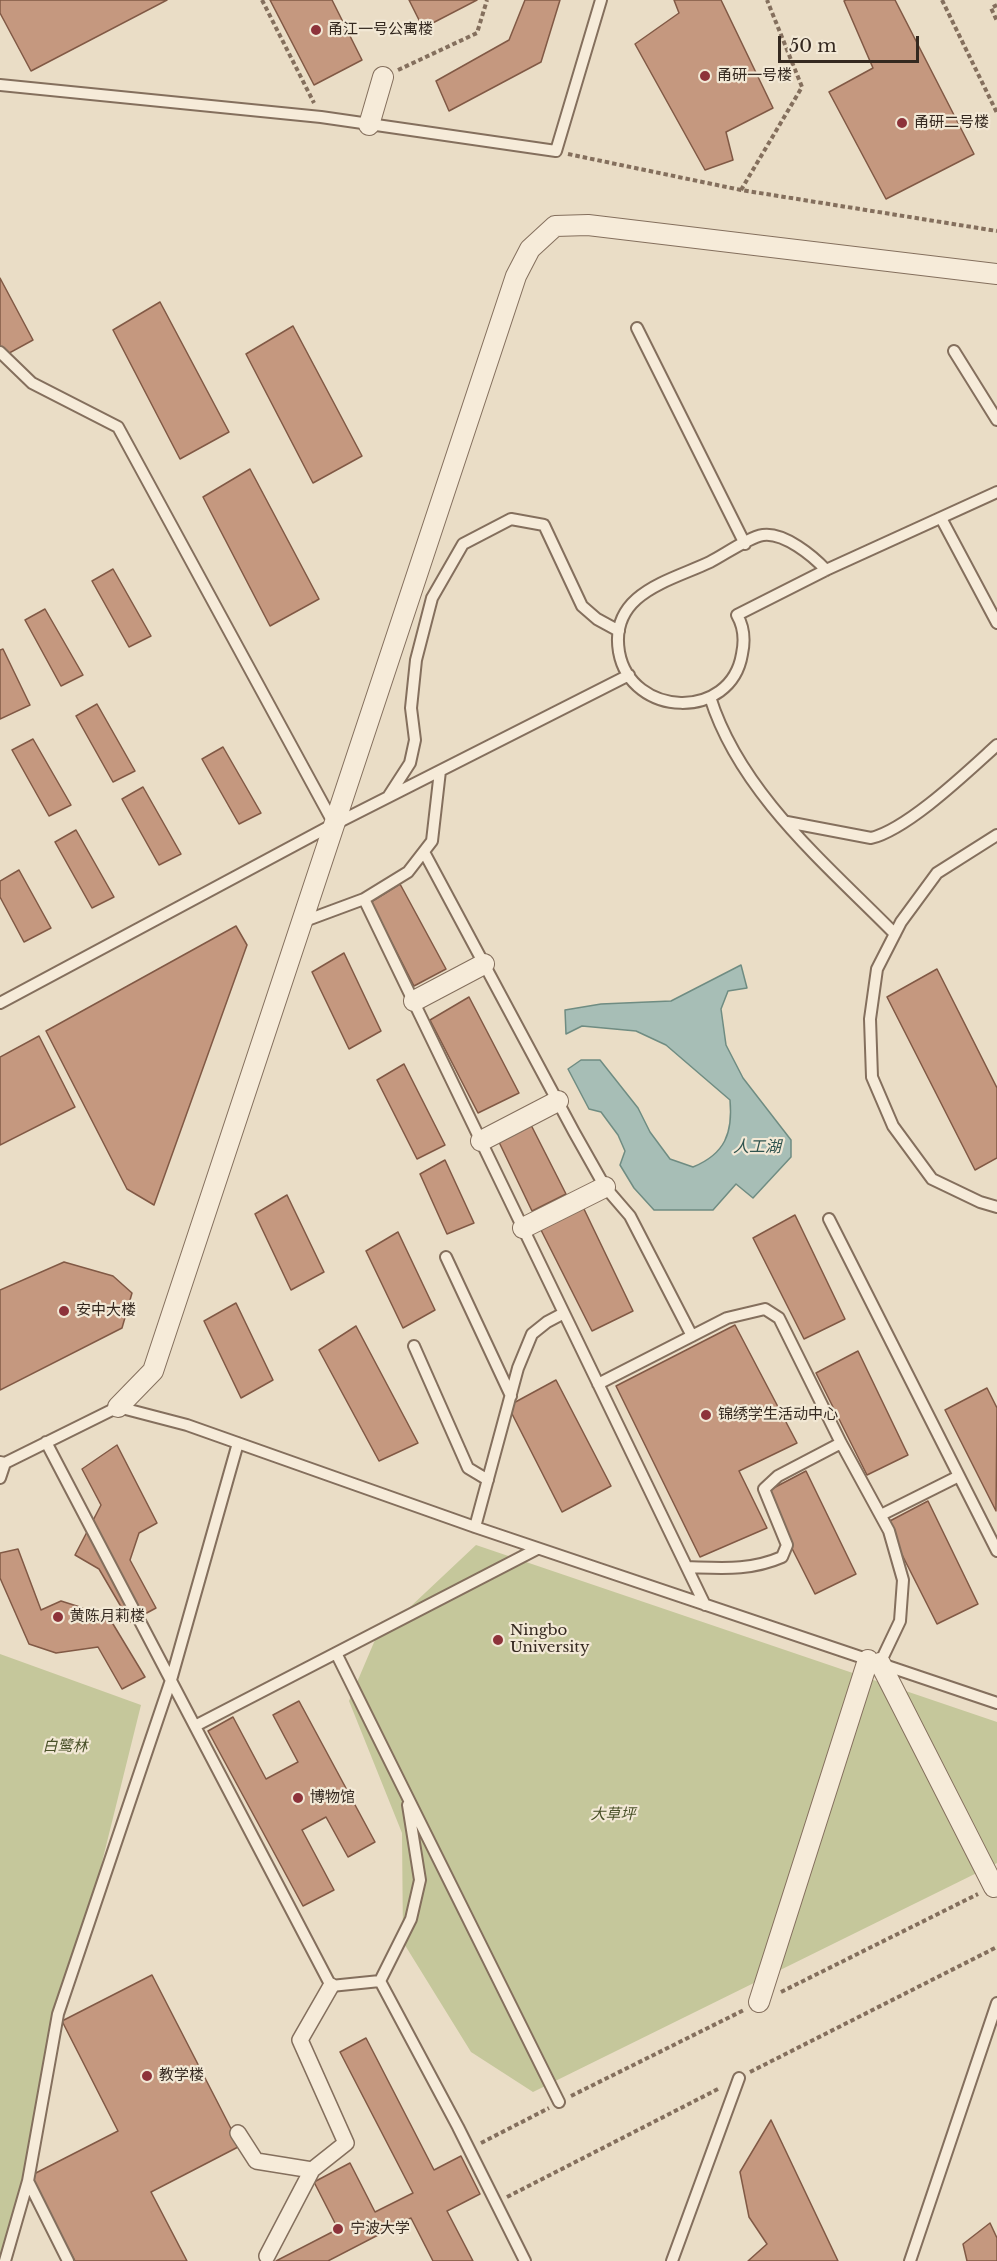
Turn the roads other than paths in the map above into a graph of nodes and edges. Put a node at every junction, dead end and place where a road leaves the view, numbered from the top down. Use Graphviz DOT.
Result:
graph roads {
  1 [pos="601,0"];
  2 [pos="383,77"];
  3 [pos="0,85"];
  4 [pos="369,125"];
  5 [pos="997,274"];
  6 [pos="637,328"];
  7 [pos="954,351"];
  8 [pos="0,352"];
  9 [pos="997,420"];
  10 [pos="997,492"];
  11 [pos="941,518"];
  12 [pos="745,544"];
  13 [pos="826,570"];
  14 [pos="997,623"];
  15 [pos="619,631"];
  16 [pos="629,675"];
  17 [pos="710,697"];
  18 [pos="997,745"];
  19 [pos="440,771"];
  20 [pos="388,797"];
  21 [pos="787,822"];
  22 [pos="334,824"];
  23 [pos="997,835"];
  24 [pos="424,852"];
  25 [pos="364,899"];
  26 [pos="302,922"];
  27 [pos="895,934"];
  28 [pos="484,964"];
  29 [pos="414,1001"];
  30 [pos="0,1003"];
  31 [pos="558,1101"];
  32 [pos="481,1141"];
  33 [pos="605,1187"];
  34 [pos="997,1207"];
  35 [pos="829,1218"];
  36 [pos="523,1228"];
  37 [pos="446,1257"];
  38 [pos="564,1313"];
  39 [pos="692,1336"];
  40 [pos="414,1346"];
  41 [pos="598,1384"];
  42 [pos="510,1396"];
  43 [pos="118,1407"];
  44 [pos="46,1442"];
  45 [pos="238,1443"];
  46 [pos="841,1443"];
  47 [pos="3,1462"];
  48 [pos="958,1476"];
  49 [pos="0,1478"];
  50 [pos="488,1480"];
  51 [pos="881,1515"];
  52 [pos="475,1527"];
  53 [pos="995,1544"];
  54 [pos="537,1548"];
  55 [pos="687,1567"];
  56 [pos="705,1605"];
  57 [pos="336,1653"];
  58 [pos="874,1661"];
  59 [pos="171,1680"];
  60 [pos="997,1703"];
  61 [pos="195,1726"];
  62 [pos="405,1792"];
  63 [pos="994,1887"];
  64 [pos="380,1981"];
  65 [pos="331,1986"];
  66 [pos="759,2002"];
  67 [pos="997,2003"];
  68 [pos="739,2078"];
  69 [pos="560,2102"];
  70 [pos="238,2133"];
  71 [pos="312,2170"];
  72 [pos="27,2181"];
  73 [pos="267,2256"];
  74 [pos="5,2261"];
  75 [pos="68,2261"];
  76 [pos="525,2261"];
  77 [pos="672,2261"];
  78 [pos="910,2261"];
  1 -- 4 [label="lane"];
  2 -- 4 [label="street"];
  3 -- 4 [label="lane"];
  5 -- 22 [label="street"];
  6 -- 12 [label="lane"];
  7 -- 9 [label="lane"];
  8 -- 22 [label="lane"];
  10 -- 11 [label="lane"];
  11 -- 13 [label="lane"];
  11 -- 14 [label="lane"];
  12 -- 13 [label="lane"];
  12 -- 15 [label="lane"];
  13 -- 17 [label="lane"];
  15 -- 16 [label="lane"];
  15 -- 20 [label="lane"];
  16 -- 17 [label="lane"];
  16 -- 19 [label="lane"];
  17 -- 21 [label="lane"];
  18 -- 21 [label="lane"];
  19 -- 20 [label="lane"];
  19 -- 24 [label="lane"];
  20 -- 22 [label="lane"];
  21 -- 27 [label="lane"];
  22 -- 26 [label="street"];
  22 -- 30 [label="lane"];
  23 -- 27 [label="lane"];
  24 -- 25 [label="lane"];
  24 -- 28 [label="lane"];
  25 -- 26 [label="lane"];
  25 -- 29 [label="lane"];
  26 -- 43 [label="street"];
  27 -- 34 [label="lane"];
  28 -- 29 [label="street"];
  28 -- 31 [label="lane"];
  29 -- 32 [label="lane"];
  31 -- 32 [label="street"];
  31 -- 33 [label="lane"];
  32 -- 36 [label="lane"];
  33 -- 36 [label="street"];
  33 -- 39 [label="lane"];
  35 -- 48 [label="lane"];
  36 -- 38 [label="lane"];
  37 -- 42 [label="lane"];
  38 -- 41 [label="lane"];
  38 -- 42 [label="lane"];
  39 -- 41 [label="lane"];
  39 -- 46 [label="lane"];
  40 -- 50 [label="lane"];
  41 -- 55 [label="lane"];
  42 -- 50 [label="lane"];
  43 -- 44 [label="lane"];
  43 -- 45 [label="lane"];
  44 -- 47 [label="lane"];
  44 -- 59 [label="lane"];
  45 -- 52 [label="lane"];
  45 -- 59 [label="lane"];
  46 -- 51 [label="lane"];
  46 -- 55 [label="lane"];
  47 -- 49 [label="lane"];
  48 -- 51 [label="lane"];
  48 -- 53 [label="lane"];
  50 -- 52 [label="lane"];
  51 -- 58 [label="lane"];
  52 -- 54 [label="lane"];
  54 -- 56 [label="lane"];
  54 -- 57 [label="lane"];
  55 -- 56 [label="lane"];
  56 -- 58 [label="lane"];
  57 -- 61 [label="lane"];
  57 -- 62 [label="lane"];
  58 -- 60 [label="lane"];
  58 -- 63 [label="street"];
  58 -- 66 [label="street"];
  59 -- 61 [label="lane"];
  59 -- 72 [label="lane"];
  61 -- 65 [label="lane"];
  62 -- 64 [label="lane"];
  62 -- 69 [label="lane"];
  64 -- 65 [label="lane"];
  64 -- 76 [label="lane"];
  65 -- 71 [label="street"];
  67 -- 78 [label="lane"];
  68 -- 77 [label="lane"];
  70 -- 71 [label="street"];
  71 -- 73 [label="street"];
  72 -- 74 [label="lane"];
  72 -- 75 [label="lane"];
}
